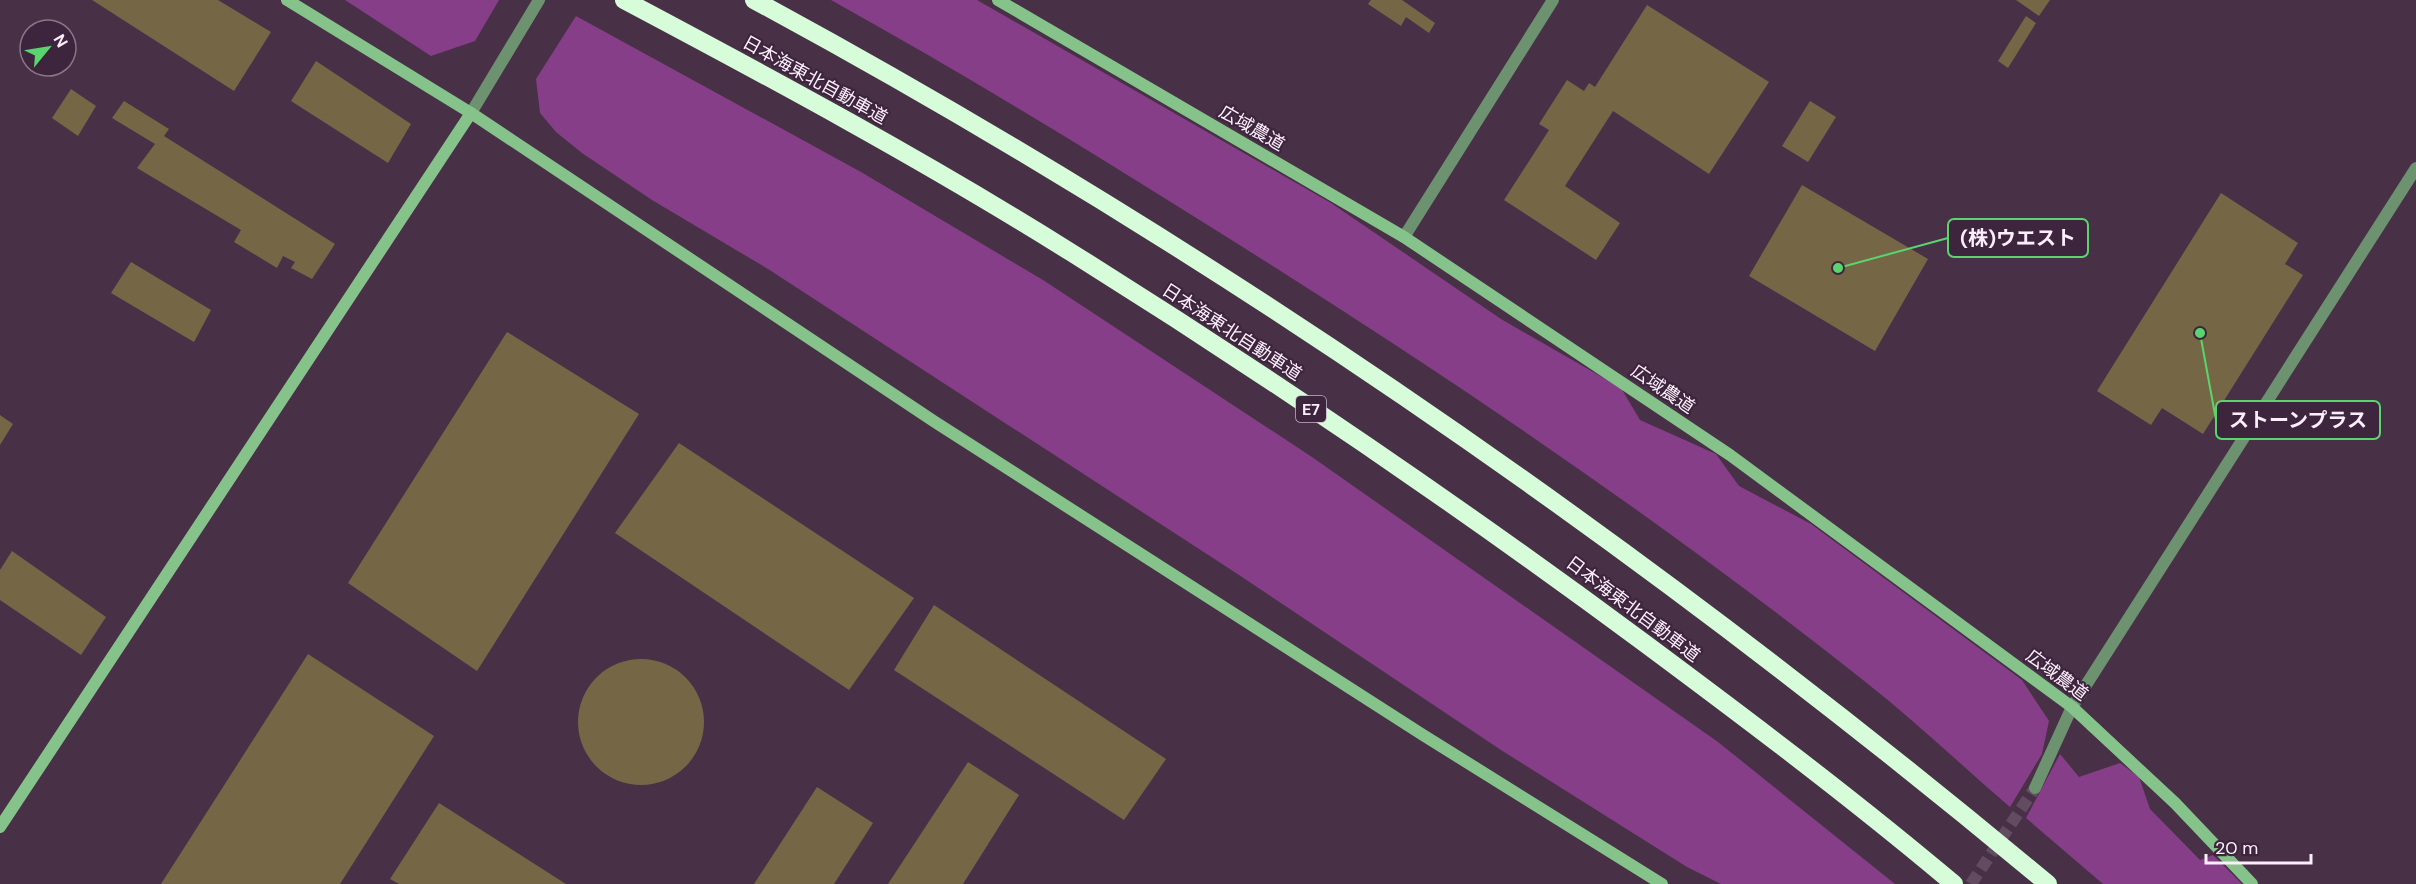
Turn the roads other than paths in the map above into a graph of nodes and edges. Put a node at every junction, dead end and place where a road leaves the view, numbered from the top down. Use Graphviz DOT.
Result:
graph roads {
  1 [pos="287,0"];
  2 [pos="539,0"];
  3 [pos="624,0"];
  4 [pos="754,0"];
  5 [pos="998,0"];
  6 [pos="1553,0"];
  7 [pos="471,113"];
  8 [pos="2416,168"];
  9 [pos="1404,237"];
  10 [pos="2072,707"];
  11 [pos="2035,788"];
  12 [pos="0,827"];
  13 [pos="1662,884"];
  14 [pos="1953,884"];
  15 [pos="2048,884"];
  16 [pos="2252,884"];
  1 -- 7 [label="street"];
  2 -- 7 [label="street"];
  3 -- 14 [label="highway, 日本海東北自動車道 / E7"];
  4 -- 15 [label="highway"];
  5 -- 9 [label="street, 広域農道"];
  6 -- 9 [label="street"];
  7 -- 12 [label="street"];
  7 -- 13 [label="street"];
  8 -- 10 [label="street"];
  9 -- 10 [label="street, 広域農道"];
  10 -- 11 [label="street"];
  10 -- 16 [label="street, 広域農道"];
}
